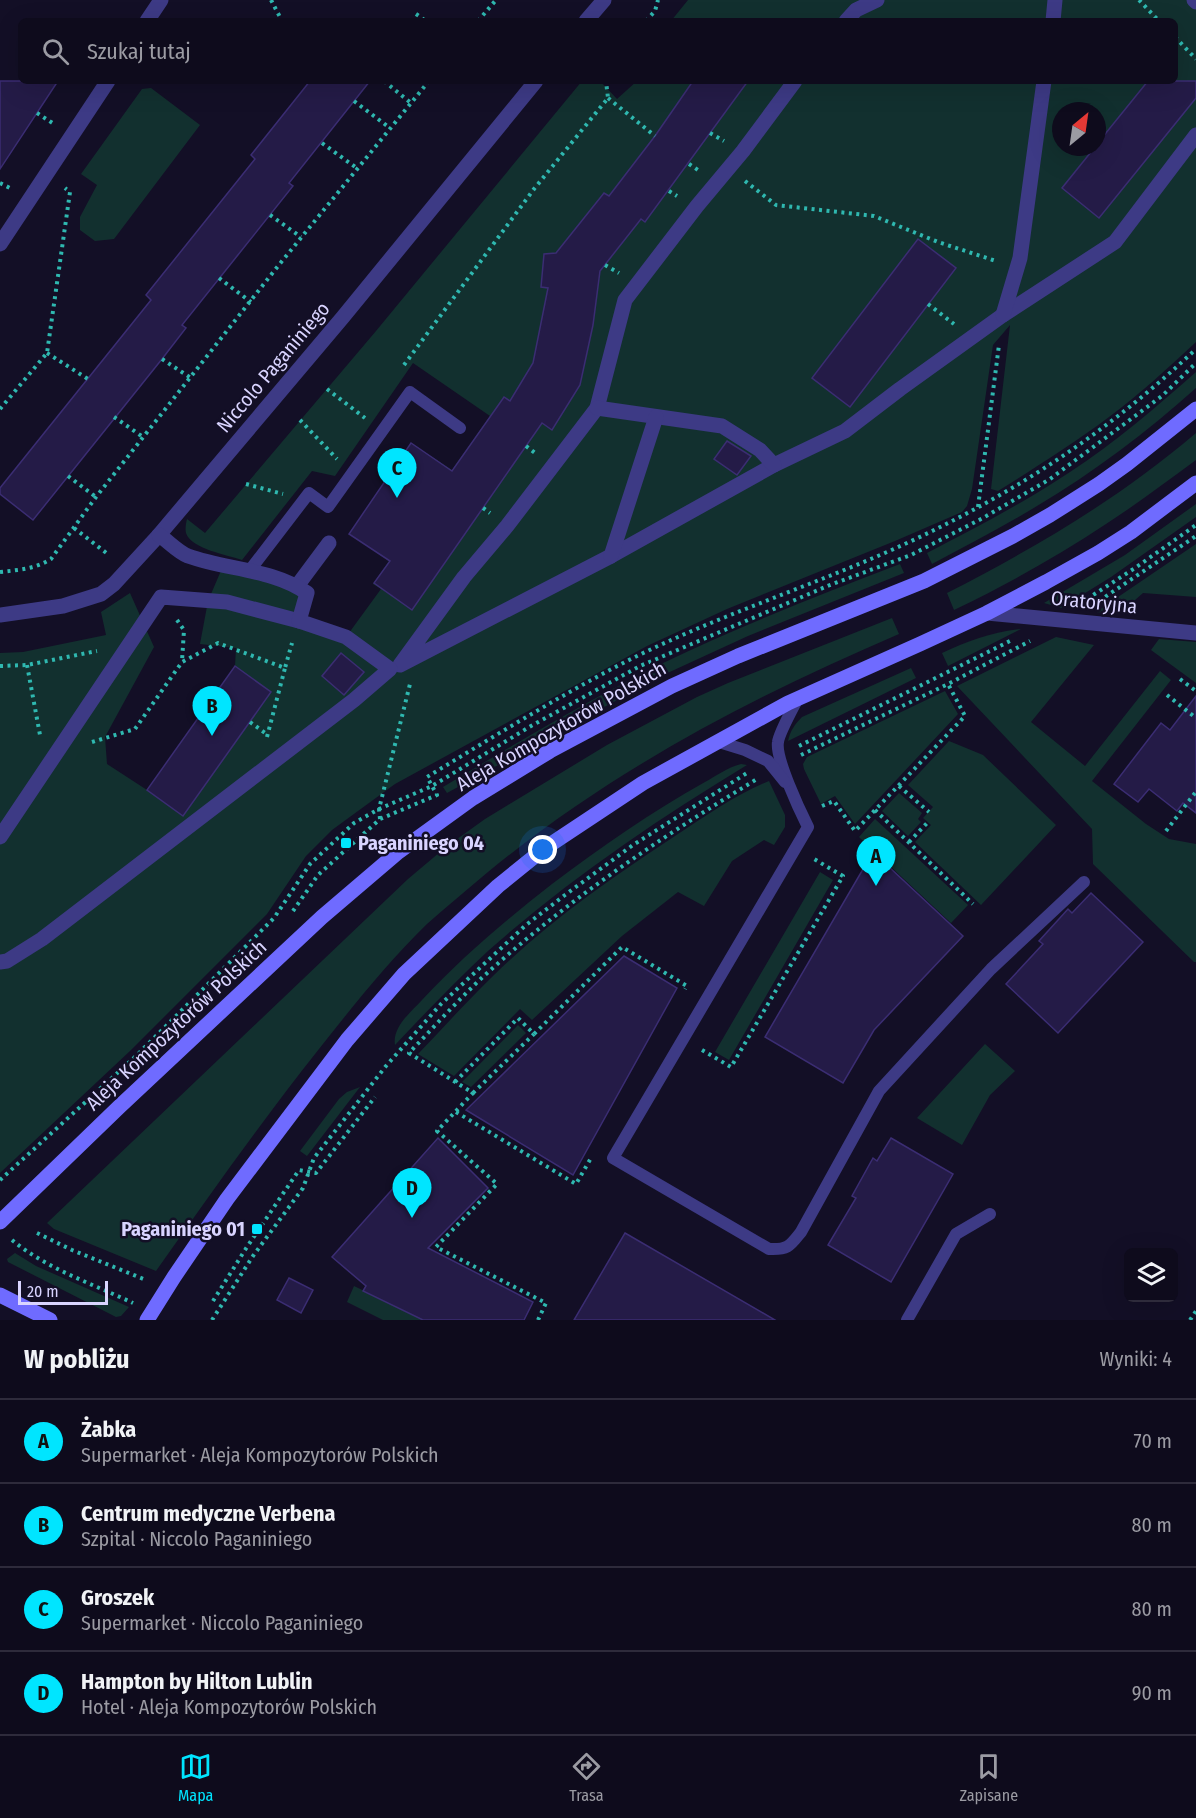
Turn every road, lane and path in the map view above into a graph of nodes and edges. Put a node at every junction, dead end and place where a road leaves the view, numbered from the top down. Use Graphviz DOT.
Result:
graph roads {
  1 [pos="161,0"];
  2 [pos="271,0"];
  3 [pos="496,0"];
  4 [pos="604,0"];
  5 [pos="658,0"];
  6 [pos="877,0"];
  7 [pos="1055,0"];
  8 [pos="1139,0"];
  9 [pos="855,10"];
  10 [pos="416,14"];
  11 [pos="149,18"];
  12 [pos="280,18"];
  13 [pos="422,18"];
  14 [pos="481,18"];
  15 [pos="589,18"];
  16 [pos="649,18"];
  17 [pos="1053,18"];
  18 [pos="1156,18"];
  19 [pos="1178,40"];
  20 [pos="1196,59"];
  21 [pos="106,84"];
  22 [pos="388,84"];
  23 [pos="427,84"];
  24 [pos="534,84"];
  25 [pos="606,84"];
  26 [pos="793,84"];
  27 [pos="1044,84"];
  28 [pos="608,98"];
  29 [pos="354,101"];
  30 [pos="411,103"];
  31 [pos="390,128"];
  32 [pos="1196,135"];
  33 [pos="655,136"];
  34 [pos="322,143"];
  35 [pos="727,168"];
  36 [pos="358,169"];
  37 [pos="70,192"];
  38 [pos="270,215"];
  39 [pos="302,237"];
  40 [pos="0,244"];
  41 [pos="1018,267"];
  42 [pos="219,278"];
  43 [pos="250,302"];
  44 [pos="928,304"];
  45 [pos="1003,315"];
  46 [pos="973,337"];
  47 [pos="47,353"];
  48 [pos="162,359"];
  49 [pos="404,365"];
  50 [pos="191,378"];
  51 [pos="88,379"];
  52 [pos="327,389"];
  53 [pos="597,408"];
  54 [pos="0,409"];
  55 [pos="1196,409"];
  56 [pos="114,417"];
  57 [pos="656,417"];
  58 [pos="300,420"];
  59 [pos="460,428"];
  60 [pos="382,432"];
  61 [pos="143,437"];
  62 [pos="774,465"];
  63 [pos="352,475"];
  64 [pos="68,476"];
  65 [pos="1196,483"];
  66 [pos="246,484"];
  67 [pos="96,497"];
  68 [pos="304,499"];
  69 [pos="978,508"];
  70 [pos="1196,525"];
  71 [pos="159,535"];
  72 [pos="1196,536"];
  73 [pos="329,543"];
  74 [pos="611,556"];
  75 [pos="250,570"];
  76 [pos="0,572"];
  77 [pos="297,586"];
  78 [pos="1096,603"];
  79 [pos="987,613"];
  80 [pos="0,615"];
  81 [pos="1054,618"];
  82 [pos="299,621"];
  83 [pos="184,630"];
  84 [pos="1196,633"];
  85 [pos="1013,639"];
  86 [pos="132,640"];
  87 [pos="1031,640"];
  88 [pos="417,657"];
  89 [pos="182,662"];
  90 [pos="27,665"];
  91 [pos="0,666"];
  92 [pos="395,667"];
  93 [pos="285,668"];
  94 [pos="1180,679"];
  95 [pos="948,684"];
  96 [pos="1196,691"];
  97 [pos="1167,695"];
  98 [pos="798,698"];
  99 [pos="1196,718"];
  100 [pos="250,722"];
  101 [pos="268,735"];
  102 [pos="719,742"];
  103 [pos="264,744"];
  104 [pos="57,753"];
  105 [pos="774,758"];
  106 [pos="792,760"];
  107 [pos="46,768"];
  108 [pos="763,775"];
  109 [pos="899,786"];
  110 [pos="1195,793"];
  111 [pos="822,806"];
  112 [pos="875,810"];
  113 [pos="929,812"];
  114 [pos="380,819"];
  115 [pos="928,822"];
  116 [pos="1166,831"];
  117 [pos="0,837"];
  118 [pos="909,842"];
  119 [pos="795,848"];
  120 [pos="1084,882"];
  121 [pos="973,904"];
  122 [pos="0,962"];
  123 [pos="681,996"];
  124 [pos="534,1034"];
  125 [pos="682,1039"];
  126 [pos="455,1082"];
  127 [pos="473,1093"];
  128 [pos="375,1097"];
  129 [pos="456,1112"];
  130 [pos="594,1153"];
  131 [pos="309,1172"];
  132 [pos="990,1214"];
  133 [pos="0,1221"];
  134 [pos="37,1233"];
  135 [pos="22,1248"];
  136 [pos="148,1281"];
  137 [pos="0,1295"];
  138 [pos="213,1301"];
  139 [pos="133,1303"];
  140 [pos="1196,1311"];
  141 [pos="50,1320"];
  142 [pos="147,1320"];
  143 [pos="212,1320"];
  144 [pos="538,1320"];
  145 [pos="907,1320"];
  146 [pos="1190,1320"];
  1 -- 11 [label="street"];
  2 -- 12 [label="path"];
  3 -- 14 [label="path"];
  4 -- 15 [label="street"];
  5 -- 16 [label="path"];
  6 -- 9 [label="street"];
  7 -- 17 [label="street"];
  8 -- 18 [label="path"];
  10 -- 13 [label="path"];
  19 -- 20 [label="path"];
  21 -- 40 [label="street"];
  22 -- 30 [label="path"];
  23 -- 30 [label="path"];
  24 -- 71 [label="street, Niccolo Paganiniego"];
  25 -- 28 [label="path"];
  26 -- 35 [label="street"];
  27 -- 41 [label="street"];
  28 -- 33 [label="path"];
  28 -- 49 [label="path"];
  29 -- 31 [label="path"];
  30 -- 31 [label="path"];
  31 -- 36 [label="path"];
  32 -- 45 [label="street"];
  34 -- 36 [label="path"];
  35 -- 41 [label="path"];
  35 -- 53 [label="street"];
  36 -- 39 [label="path"];
  37 -- 47 [label="path"];
  38 -- 39 [label="path"];
  39 -- 43 [label="path"];
  41 -- 45 [label="street"];
  42 -- 43 [label="path"];
  43 -- 50 [label="path"];
  44 -- 46 [label="path"];
  45 -- 46 [label="street"];
  45 -- 69 [label="path"];
  46 -- 62 [label="street"];
  47 -- 51 [label="path"];
  47 -- 54 [label="path"];
  48 -- 50 [label="path"];
  50 -- 61 [label="path"];
  52 -- 60 [label="path"];
  53 -- 57 [label="street"];
  53 -- 92 [label="street"];
  55 -- 133 [label="street, Aleja Kompozytorów Polskich"];
  56 -- 61 [label="path"];
  57 -- 62 [label="street"];
  57 -- 74 [label="street"];
  58 -- 63 [label="path"];
  59 -- 60 [label="lane"];
  60 -- 63 [label="lane"];
  61 -- 67 [label="path"];
  62 -- 74 [label="street"];
  63 -- 68 [label="lane"];
  64 -- 67 [label="path"];
  65 -- 79 [label="street"];
  66 -- 68 [label="path"];
  67 -- 76 [label="path"];
  68 -- 75 [label="lane"];
  70 -- 81 [label="path"];
  71 -- 75 [label="street"];
  71 -- 80 [label="street, Niccolo Paganiniego"];
  72 -- 78 [label="path"];
  73 -- 77 [label="street"];
  74 -- 88 [label="street"];
  75 -- 77 [label="street"];
  77 -- 82 [label="street"];
  79 -- 81 [label="street, Oratoryjna"];
  79 -- 98 [label="street"];
  81 -- 84 [label="street, Oratoryjna"];
  82 -- 86 [label="street"];
  82 -- 92 [label="street"];
  82 -- 93 [label="path"];
  83 -- 89 [label="path"];
  85 -- 105 [label="path"];
  86 -- 90 [label="path"];
  86 -- 104 [label="street"];
  87 -- 95 [label="path"];
  88 -- 92 [label="street"];
  88 -- 114 [label="path"];
  89 -- 93 [label="path"];
  89 -- 104 [label="path"];
  90 -- 91 [label="path"];
  90 -- 107 [label="path"];
  92 -- 122 [label="street"];
  93 -- 101 [label="path"];
  94 -- 96 [label="path"];
  95 -- 106 [label="path"];
  95 -- 109 [label="path"];
  97 -- 99 [label="path"];
  98 -- 102 [label="street"];
  98 -- 105 [label="lane"];
  100 -- 101 [label="path"];
  101 -- 103 [label="path"];
  102 -- 105 [label="lane"];
  102 -- 142 [label="street"];
  104 -- 107 [label="street"];
  105 -- 119 [label="lane"];
  105 -- 131 [label="path"];
  107 -- 117 [label="street"];
  108 -- 126 [label="path"];
  109 -- 112 [label="path"];
  109 -- 113 [label="path"];
  110 -- 116 [label="path"];
  111 -- 112 [label="path"];
  112 -- 118 [label="path"];
  115 -- 118 [label="path"];
  118 -- 121 [label="path"];
  119 -- 125 [label="lane"];
  119 -- 125 [label="path"];
  120 -- 125 [label="lane"];
  123 -- 124 [label="path"];
  124 -- 126 [label="path"];
  124 -- 127 [label="path"];
  126 -- 127 [label="path"];
  127 -- 129 [label="path"];
  128 -- 131 [label="path"];
  129 -- 130 [label="path"];
  129 -- 144 [label="path"];
  131 -- 138 [label="path"];
  131 -- 143 [label="path"];
  132 -- 145 [label="lane"];
  134 -- 136 [label="path"];
  135 -- 139 [label="path"];
  137 -- 141 [label="street"];
  140 -- 146 [label="path"];
}
